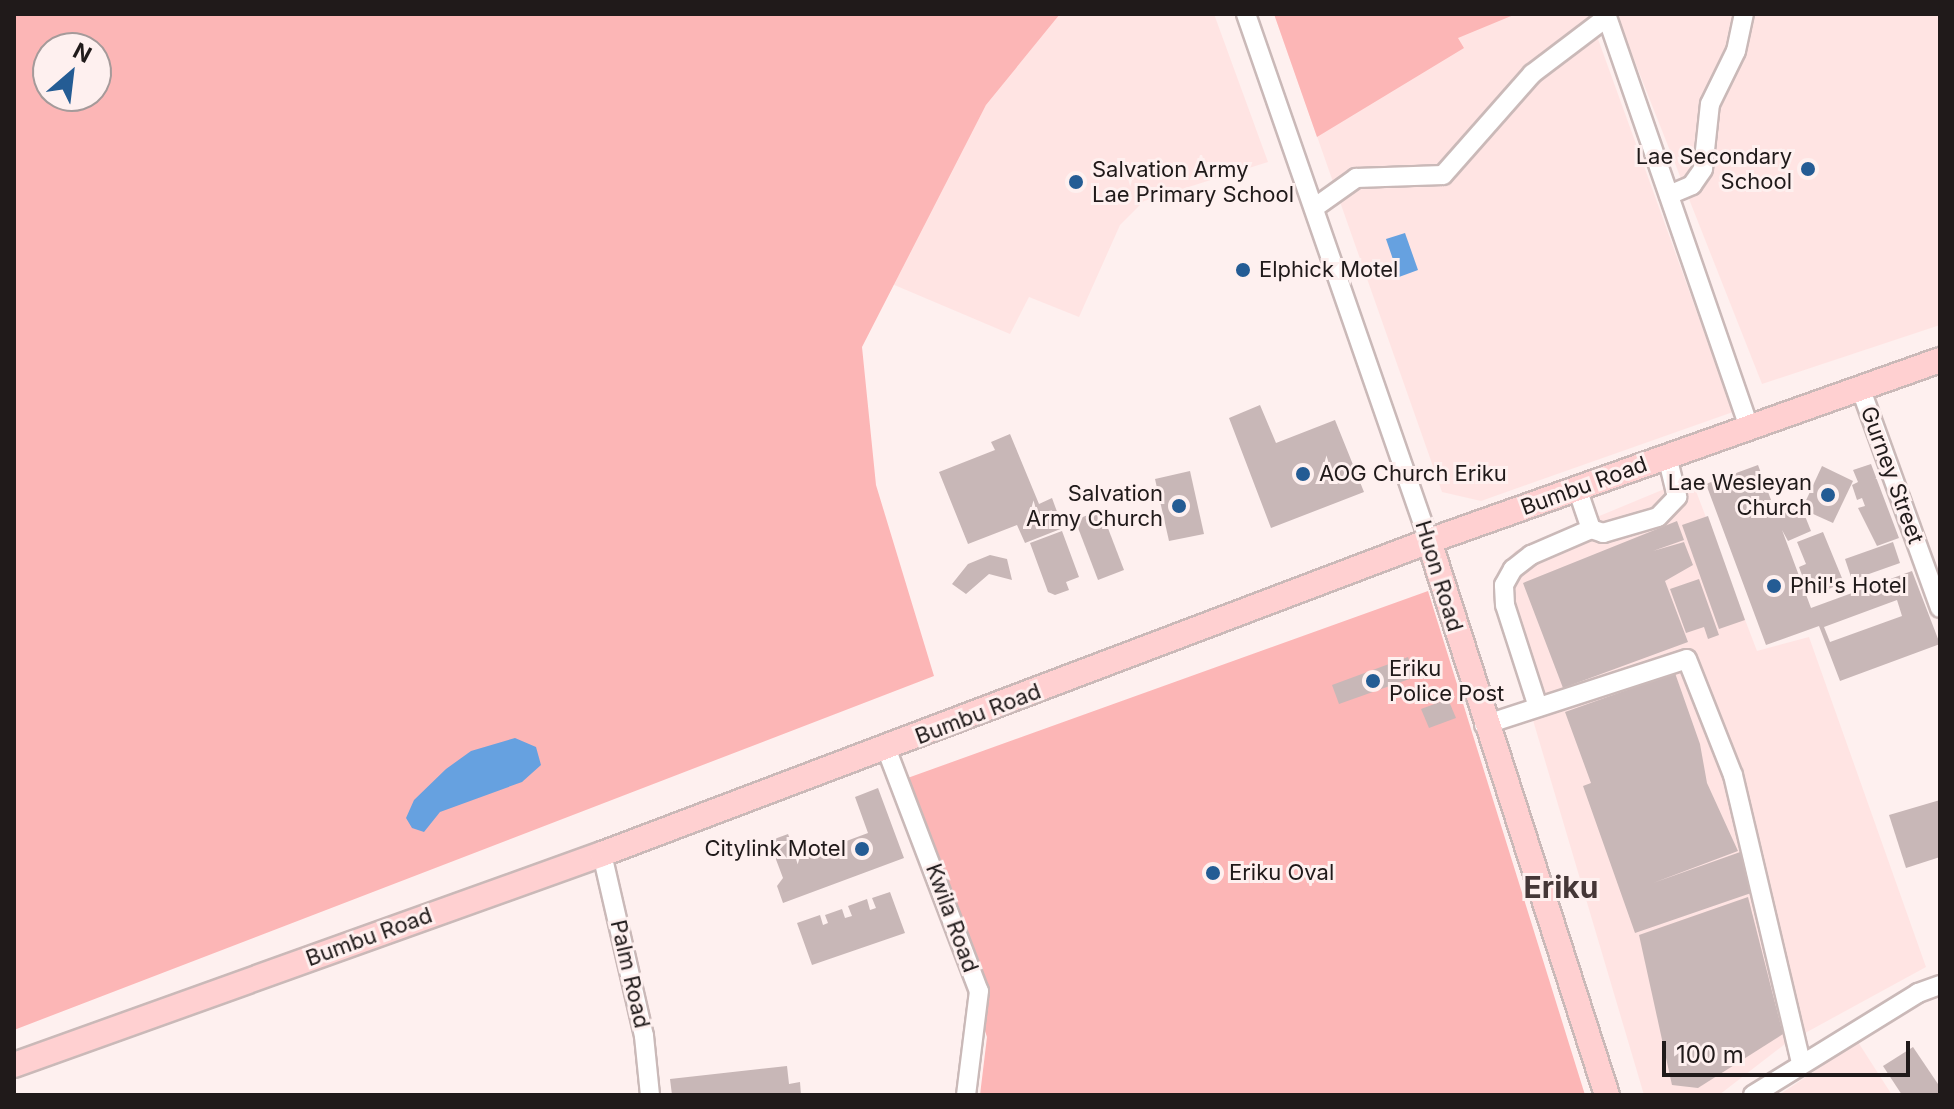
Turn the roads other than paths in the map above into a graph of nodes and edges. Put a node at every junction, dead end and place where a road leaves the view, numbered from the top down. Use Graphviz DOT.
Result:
graph roads {
  1 [pos="1246,14"];
  2 [pos="1744,14"];
  3 [pos="1607,16"];
  4 [pos="1669,195"];
  5 [pos="1314,208"];
  6 [pos="1940,360"];
  7 [pos="1860,387"];
  8 [pos="1749,427"];
  9 [pos="1667,456"];
  10 [pos="1577,488"];
  11 [pos="1591,529"];
  12 [pos="1429,541"];
  13 [pos="1940,608"];
  14 [pos="1538,707"];
  15 [pos="1484,725"];
  16 [pos="886,748"];
  17 [pos="602,854"];
  18 [pos="1940,985"];
  19 [pos="1801,1063"];
  20 [pos="14,1065"];
  21 [pos="650,1095"];
  22 [pos="966,1095"];
  23 [pos="1607,1095"];
  24 [pos="1753,1095"];
  1 -- 5 [label="street, Huon Road"];
  2 -- 4 [label="street"];
  3 -- 4 [label="street"];
  3 -- 5 [label="street"];
  4 -- 8 [label="street"];
  5 -- 12 [label="street, Huon Road"];
  6 -- 7 [label="main road, Bumbu Road"];
  7 -- 8 [label="main road, Bumbu Road"];
  7 -- 13 [label="street, Gurney Street"];
  8 -- 9 [label="main road, Bumbu Road"];
  9 -- 10 [label="main road, Bumbu Road"];
  9 -- 11 [label="street"];
  10 -- 11 [label="street"];
  10 -- 12 [label="main road, Bumbu Road"];
  11 -- 14 [label="street"];
  12 -- 15 [label="main road, Huon Road"];
  12 -- 16 [label="main road, Bumbu Road"];
  14 -- 15 [label="street"];
  14 -- 19 [label="street"];
  15 -- 23 [label="main road, Huon Road"];
  16 -- 17 [label="main road, Bumbu Road"];
  16 -- 22 [label="street, Kwila Road"];
  17 -- 20 [label="main road, Bumbu Road"];
  17 -- 21 [label="street, Palm Road"];
  18 -- 19 [label="street"];
  19 -- 24 [label="street"];
}
